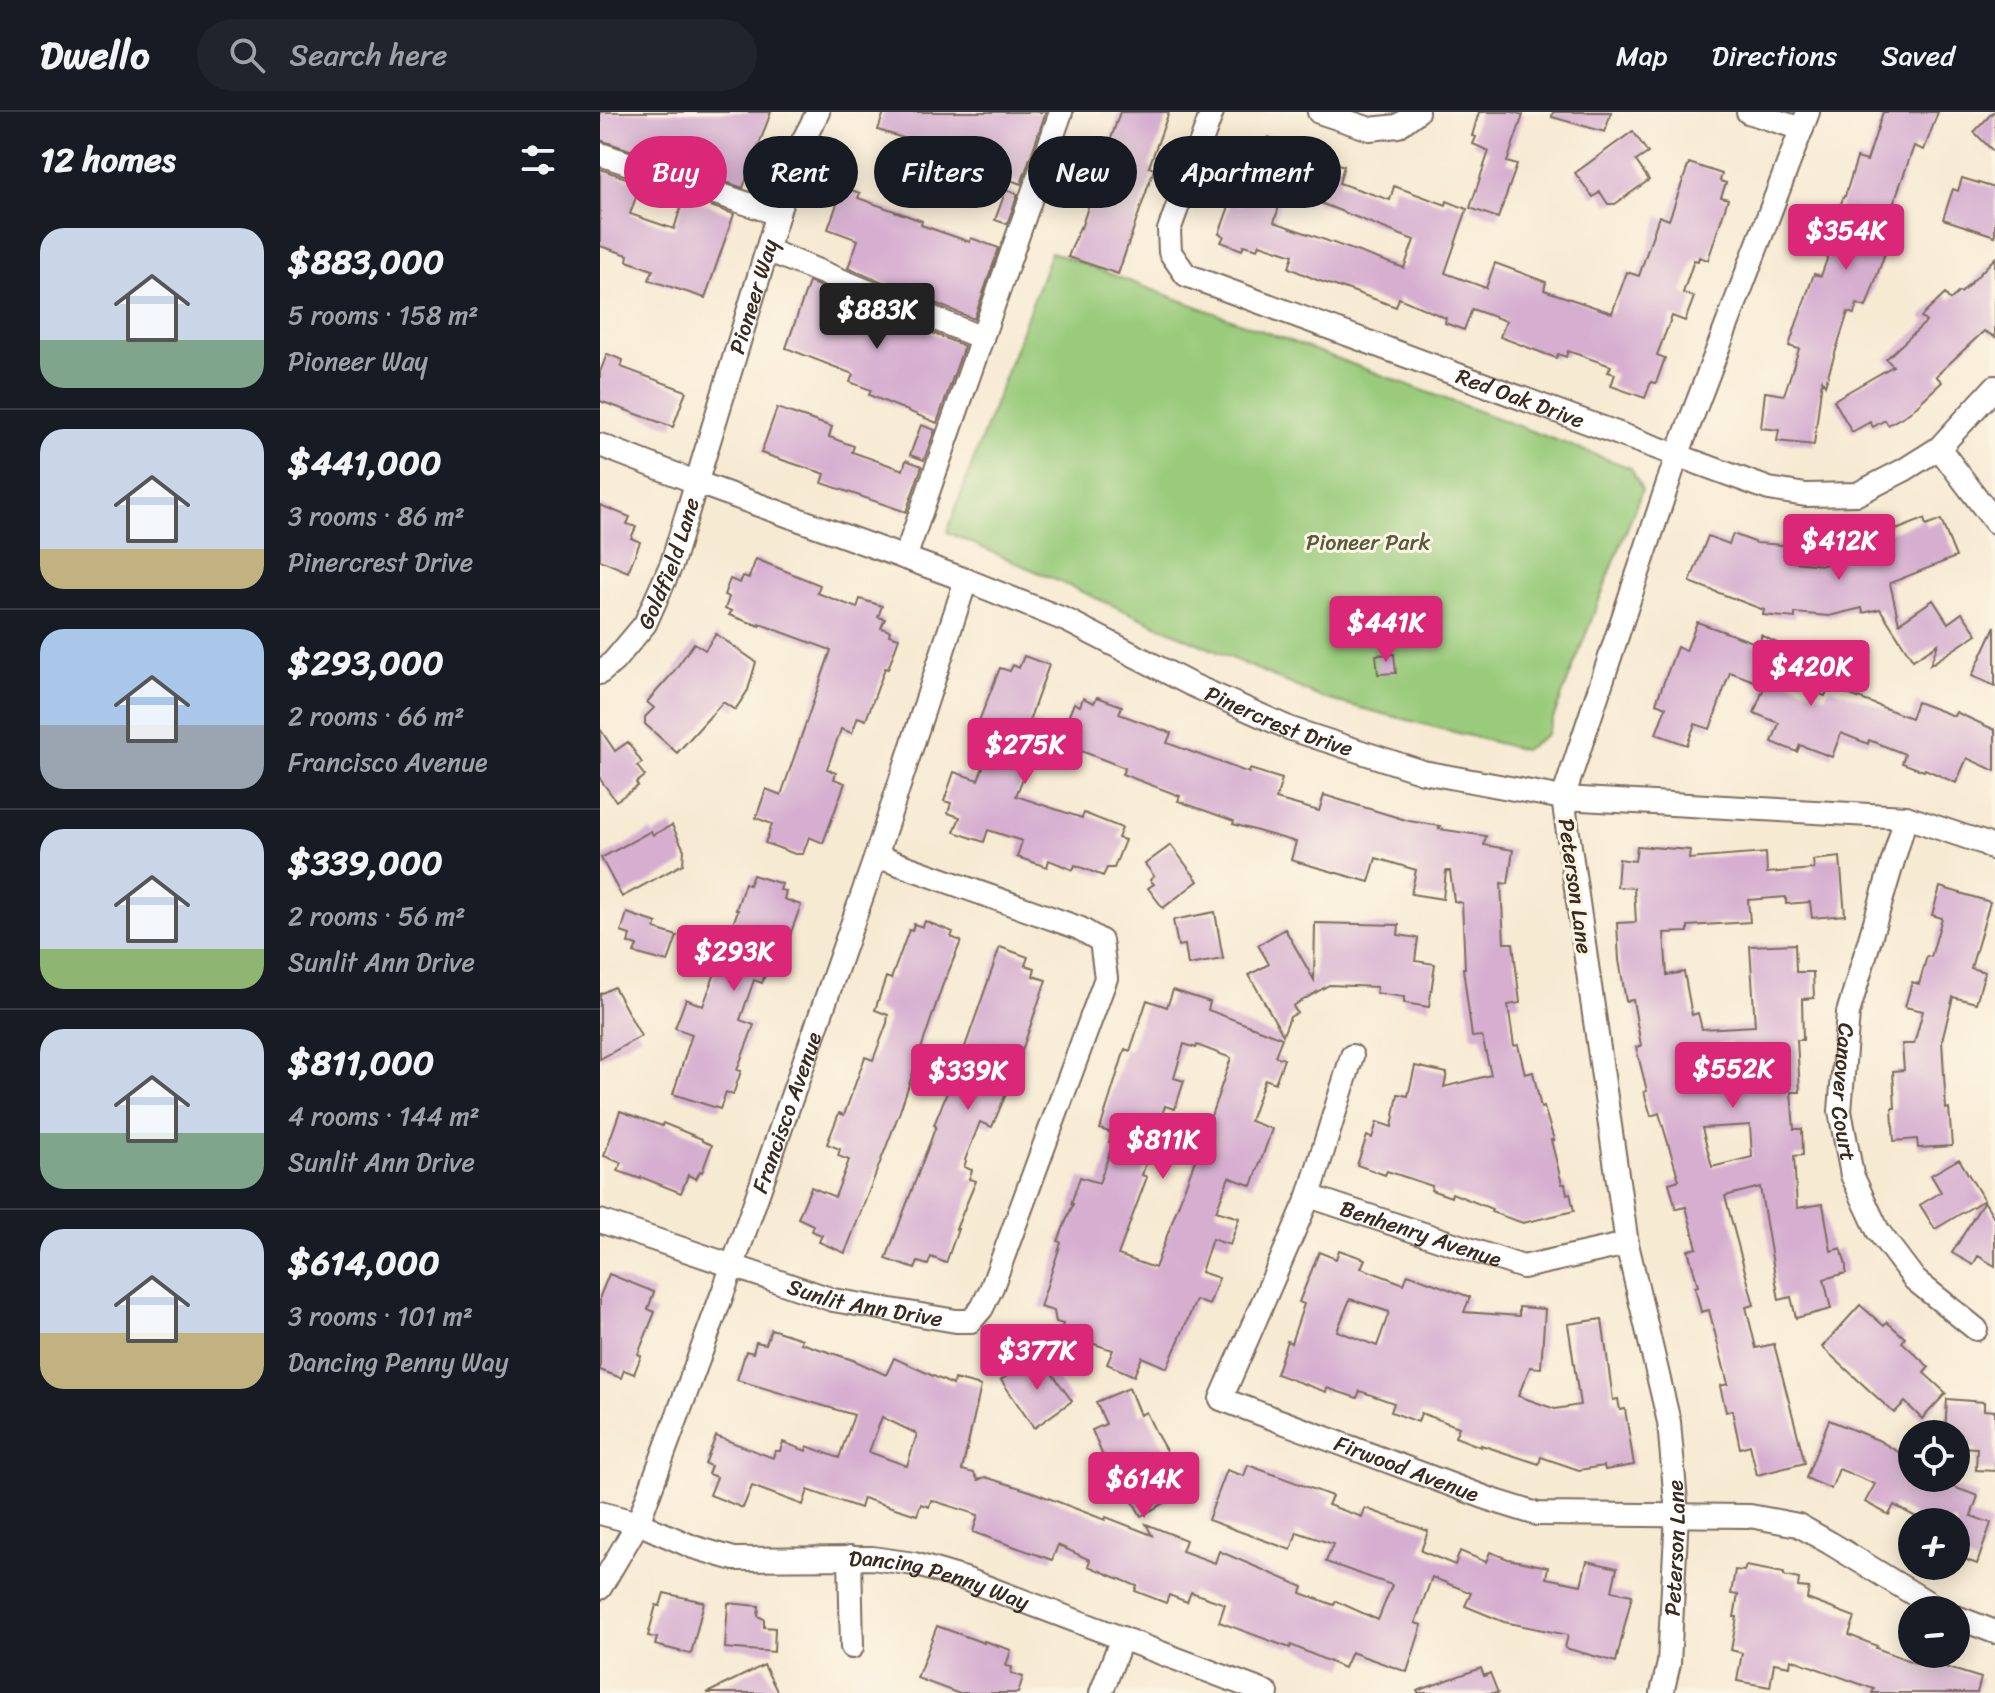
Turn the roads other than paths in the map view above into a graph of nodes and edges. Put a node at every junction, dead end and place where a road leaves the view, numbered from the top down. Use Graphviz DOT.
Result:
graph roads {
  1 [pos="818,112"];
  2 [pos="1061,112"];
  3 [pos="1212,112"];
  4 [pos="1319,112"];
  5 [pos="1417,112"];
  6 [pos="1748,112"];
  7 [pos="1805,120"];
  8 [pos="600,154"];
  9 [pos="778,214"];
  10 [pos="767,250"];
  11 [pos="982,338"];
  12 [pos="1995,387"];
  13 [pos="600,445"];
  14 [pos="1939,448"];
  15 [pos="1677,456"];
  16 [pos="698,483"];
  17 [pos="1995,522"];
  18 [pos="905,558"];
  19 [pos="966,580"];
  20 [pos="600,673"];
  21 [pos="1563,798"];
  22 [pos="1906,817"];
  23 [pos="1995,849"];
  24 [pos="876,856"];
  25 [pos="1352,1056"];
  26 [pos="1309,1196"];
  27 [pos="600,1221"];
  28 [pos="1627,1244"];
  29 [pos="733,1265"];
  30 [pos="1976,1329"];
  31 [pos="600,1513"];
  32 [pos="1677,1514"];
  33 [pos="638,1523"];
  34 [pos="850,1557"];
  35 [pos="600,1588"];
  36 [pos="1917,1596"];
  37 [pos="1970,1622"];
  38 [pos="1995,1632"];
  39 [pos="1122,1638"];
  40 [pos="852,1647"];
  41 [pos="1101,1693"];
  42 [pos="1267,1693"];
  43 [pos="1662,1693"];
  1 -- 9 [label="street, Pioneer Way"];
  2 -- 11 [label="street"];
  3 -- 15 [label="street, Red Oak Drive"];
  4 -- 5 [label="street"];
  6 -- 7 [label="street"];
  7 -- 15 [label="street, Peterson Lane"];
  8 -- 9 [label="street"];
  9 -- 10 [label="street, Pioneer Way"];
  10 -- 11 [label="street"];
  10 -- 16 [label="street, Pioneer Way"];
  11 -- 18 [label="street"];
  12 -- 14 [label="street, Red Oak Drive"];
  13 -- 16 [label="street, Pinercrest Drive"];
  14 -- 15 [label="street, Red Oak Drive"];
  14 -- 17 [label="street"];
  15 -- 21 [label="street, Peterson Lane"];
  16 -- 18 [label="street, Pinercrest Drive"];
  16 -- 20 [label="street, Goldfield Lane"];
  18 -- 19 [label="street, Pinercrest Drive"];
  19 -- 21 [label="street, Pinercrest Drive"];
  19 -- 24 [label="street, Francisco Avenue"];
  21 -- 22 [label="street, Pinercrest Drive"];
  21 -- 28 [label="street, Peterson Lane"];
  22 -- 23 [label="street, Pinercrest Drive"];
  22 -- 30 [label="street, Canover Court"];
  24 -- 29 [label="street, Francisco Avenue"];
  24 -- 29 [label="street, Sunlit Ann Drive"];
  25 -- 26 [label="street, Firwood Avenue"];
  26 -- 28 [label="street, Benhenry Avenue"];
  26 -- 32 [label="street, Firwood Avenue"];
  27 -- 29 [label="street, Sunlit Ann Drive"];
  28 -- 32 [label="street, Peterson Lane"];
  29 -- 33 [label="street, Francisco Avenue"];
  31 -- 33 [label="street, Dancing Penny Way"];
  32 -- 36 [label="street, Firwood Avenue"];
  32 -- 43 [label="street, Peterson Lane"];
  33 -- 34 [label="street, Dancing Penny Way"];
  33 -- 35 [label="street, Francisco Avenue"];
  34 -- 39 [label="street, Dancing Penny Way"];
  34 -- 40 [label="street"];
  37 -- 38 [label="street"];
  39 -- 41 [label="street"];
  39 -- 42 [label="street, Dancing Penny Way"];
}
